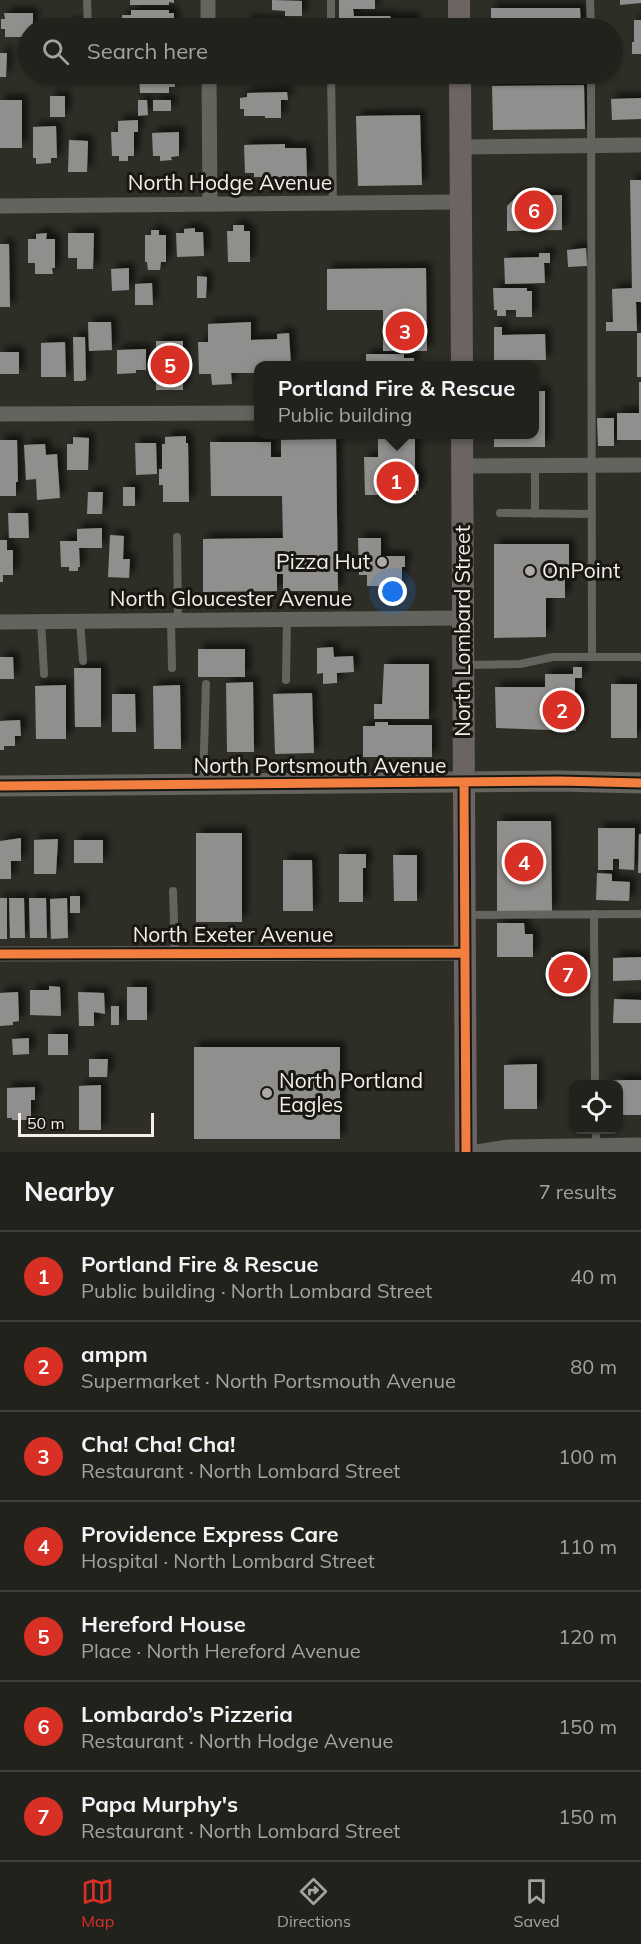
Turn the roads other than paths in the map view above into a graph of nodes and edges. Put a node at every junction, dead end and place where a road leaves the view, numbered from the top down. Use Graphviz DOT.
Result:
graph roads {
  1 [pos="87,0"];
  2 [pos="208,0"];
  3 [pos="331,0"];
  4 [pos="459,0"];
  5 [pos="590,0"];
  6 [pos="88,18"];
  7 [pos="208,18"];
  8 [pos="331,18"];
  9 [pos="459,18"];
  10 [pos="591,18"];
  11 [pos="209,84"];
  12 [pos="332,84"];
  13 [pos="460,84"];
  14 [pos="591,84"];
  15 [pos="592,145"];
  16 [pos="641,145"];
  17 [pos="460,147"];
  18 [pos="460,202"];
  19 [pos="333,203"];
  20 [pos="210,204"];
  21 [pos="0,206"];
  22 [pos="462,361"];
  23 [pos="254,413"];
  24 [pos="0,414"];
  25 [pos="462,439"];
  26 [pos="535,465"];
  27 [pos="591,465"];
  28 [pos="641,465"];
  29 [pos="463,466"];
  30 [pos="500,513"];
  31 [pos="535,514"];
  32 [pos="592,514"];
  33 [pos="177,537"];
  34 [pos="463,618"];
  35 [pos="174,620"];
  36 [pos="287,620"];
  37 [pos="80,621"];
  38 [pos="0,622"];
  39 [pos="41,622"];
  40 [pos="592,656"];
  41 [pos="641,657"];
  42 [pos="83,661"];
  43 [pos="463,665"];
  44 [pos="172,668"];
  45 [pos="44,674"];
  46 [pos="286,680"];
  47 [pos="206,684"];
  48 [pos="464,782"];
  49 [pos="641,783"];
  50 [pos="203,784"];
  51 [pos="0,786"];
  52 [pos="173,891"];
  53 [pos="594,914"];
  54 [pos="641,914"];
  55 [pos="465,915"];
  56 [pos="175,953"];
  57 [pos="465,953"];
  58 [pos="0,954"];
  59 [pos="596,1080"];
  60 [pos="641,1145"];
  61 [pos="596,1149"];
  62 [pos="466,1152"];
  63 [pos="477,1152"];
  1 -- 6 [label="lane"];
  2 -- 7 [label="street"];
  3 -- 8 [label="lane"];
  4 -- 9 [label="main road"];
  5 -- 10 [label="lane"];
  11 -- 20 [label="street"];
  12 -- 19 [label="lane"];
  13 -- 17 [label="main road"];
  14 -- 15 [label="lane"];
  15 -- 16 [label="street"];
  15 -- 17 [label="street"];
  15 -- 27 [label="lane"];
  17 -- 18 [label="main road"];
  18 -- 19 [label="street, North Hodge Avenue"];
  18 -- 22 [label="main road"];
  19 -- 20 [label="street, North Hodge Avenue"];
  20 -- 21 [label="street, North Hodge Avenue"];
  23 -- 24 [label="street"];
  25 -- 29 [label="main road, North Lombard Street"];
  26 -- 27 [label="street"];
  26 -- 29 [label="street"];
  26 -- 31 [label="lane"];
  27 -- 28 [label="street"];
  27 -- 32 [label="lane"];
  29 -- 34 [label="main road, North Lombard Street"];
  30 -- 31 [label="lane"];
  31 -- 32 [label="lane"];
  32 -- 40 [label="lane"];
  33 -- 35 [label="lane"];
  34 -- 36 [label="street, North Gloucester Avenue"];
  34 -- 43 [label="main road, North Lombard Street"];
  35 -- 36 [label="street, North Gloucester Avenue"];
  35 -- 37 [label="street, North Gloucester Avenue"];
  35 -- 44 [label="lane"];
  36 -- 46 [label="lane"];
  37 -- 39 [label="street, North Gloucester Avenue"];
  37 -- 42 [label="lane"];
  38 -- 39 [label="street, North Gloucester Avenue"];
  39 -- 45 [label="lane"];
  40 -- 41 [label="lane"];
  40 -- 43 [label="lane"];
  43 -- 48 [label="main road, North Lombard Street"];
  47 -- 50 [label="lane"];
  48 -- 49 [label="street, North Portsmouth Avenue"];
  48 -- 50 [label="street, North Portsmouth Avenue"];
  48 -- 55 [label="main road, North Lombard Street"];
  50 -- 51 [label="street, North Portsmouth Avenue"];
  52 -- 56 [label="lane"];
  53 -- 54 [label="lane"];
  53 -- 55 [label="lane"];
  53 -- 59 [label="lane"];
  55 -- 57 [label="main road, North Lombard Street"];
  56 -- 57 [label="street, North Exeter Avenue"];
  56 -- 58 [label="street, North Exeter Avenue"];
  57 -- 62 [label="main road, North Lombard Street"];
  60 -- 61 [label="street"];
  61 -- 63 [label="street"];
}
